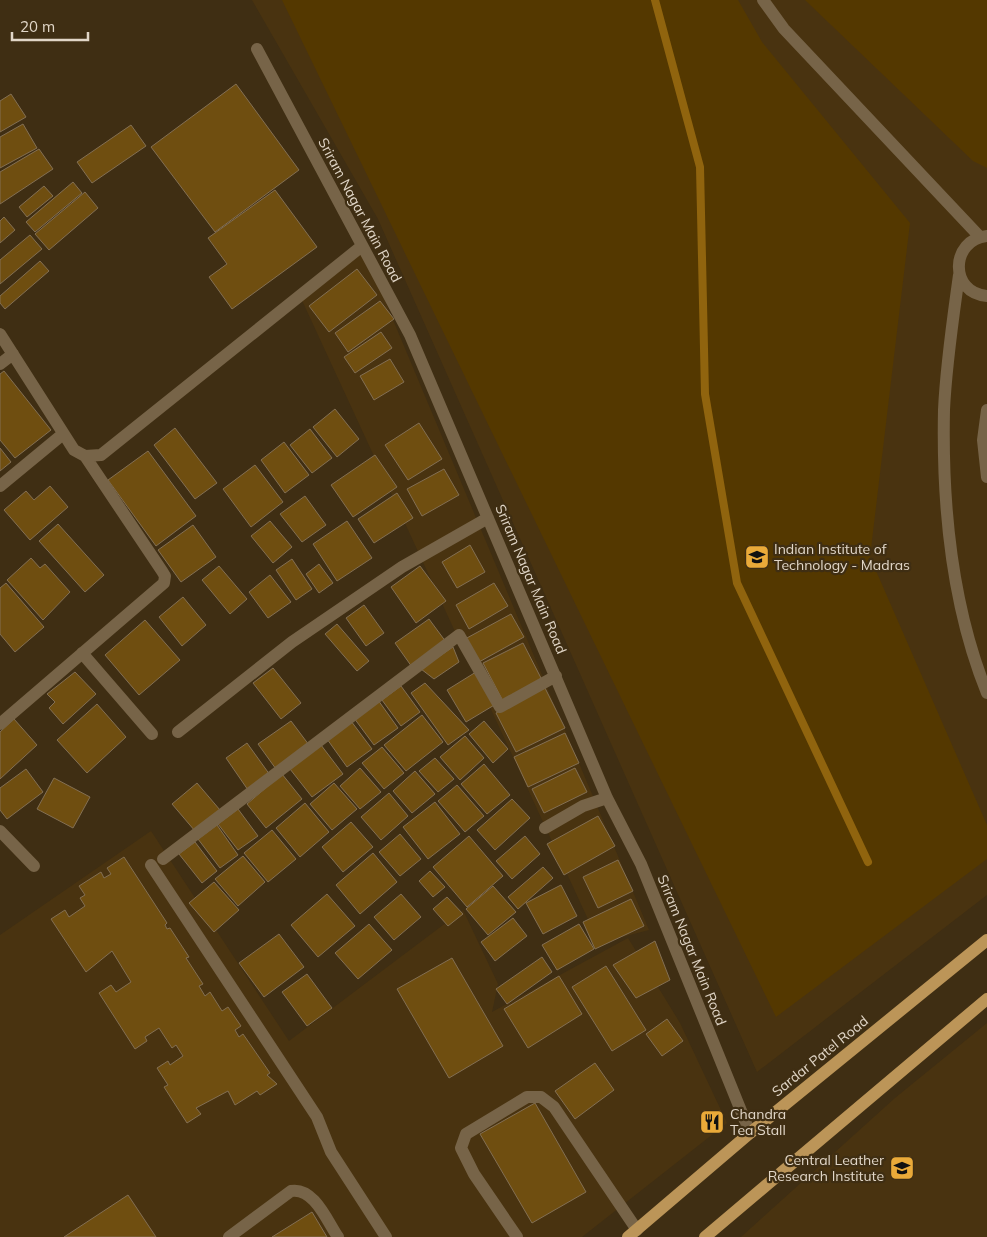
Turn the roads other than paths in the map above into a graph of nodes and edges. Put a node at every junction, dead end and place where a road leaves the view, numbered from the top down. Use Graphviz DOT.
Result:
graph roads {
  1 [pos="764,0"];
  2 [pos="257,49"];
  3 [pos="984,237"];
  4 [pos="362,246"];
  5 [pos="959,274"];
  6 [pos="987,296"];
  7 [pos="0,334"];
  8 [pos="13,354"];
  9 [pos="0,364"];
  10 [pos="987,410"];
  11 [pos="63,434"];
  12 [pos="85,456"];
  13 [pos="987,477"];
  14 [pos="0,486"];
  15 [pos="488,518"];
  16 [pos="82,653"];
  17 [pos="556,676"];
  18 [pos="987,693"];
  19 [pos="0,724"];
  20 [pos="178,732"];
  21 [pos="152,734"];
  22 [pos="607,798"];
  23 [pos="545,828"];
  24 [pos="0,831"];
  25 [pos="163,859"];
  26 [pos="151,865"];
  27 [pos="34,866"];
  28 [pos="987,940"];
  29 [pos="987,1000"];
  30 [pos="750,1133"];
  31 [pos="633,1233"];
  32 [pos="229,1237"];
  33 [pos="338,1237"];
  34 [pos="386,1237"];
  35 [pos="517,1237"];
  36 [pos="705,1237"];
  1 -- 3 [label="street"];
  2 -- 4 [label="street, Sriram Nagar Main Road"];
  3 -- 5 [label="street"];
  4 -- 12 [label="street"];
  4 -- 15 [label="street, Sriram Nagar Main Road"];
  5 -- 6 [label="street"];
  5 -- 18 [label="street"];
  7 -- 8 [label="street"];
  8 -- 9 [label="street"];
  8 -- 11 [label="street"];
  10 -- 13 [label="street"];
  11 -- 12 [label="street"];
  11 -- 14 [label="street"];
  12 -- 16 [label="street"];
  15 -- 17 [label="street, Sriram Nagar Main Road"];
  15 -- 20 [label="street"];
  16 -- 19 [label="street"];
  16 -- 21 [label="street"];
  17 -- 22 [label="street, Sriram Nagar Main Road"];
  17 -- 25 [label="street"];
  22 -- 23 [label="street"];
  22 -- 30 [label="street, Sriram Nagar Main Road"];
  24 -- 27 [label="street"];
  26 -- 34 [label="street"];
  28 -- 30 [label="main road, Sardar Patel Road"];
  29 -- 36 [label="main road"];
  30 -- 31 [label="main road, Sardar Patel Road"];
  31 -- 35 [label="street"];
  32 -- 33 [label="street"];
}
